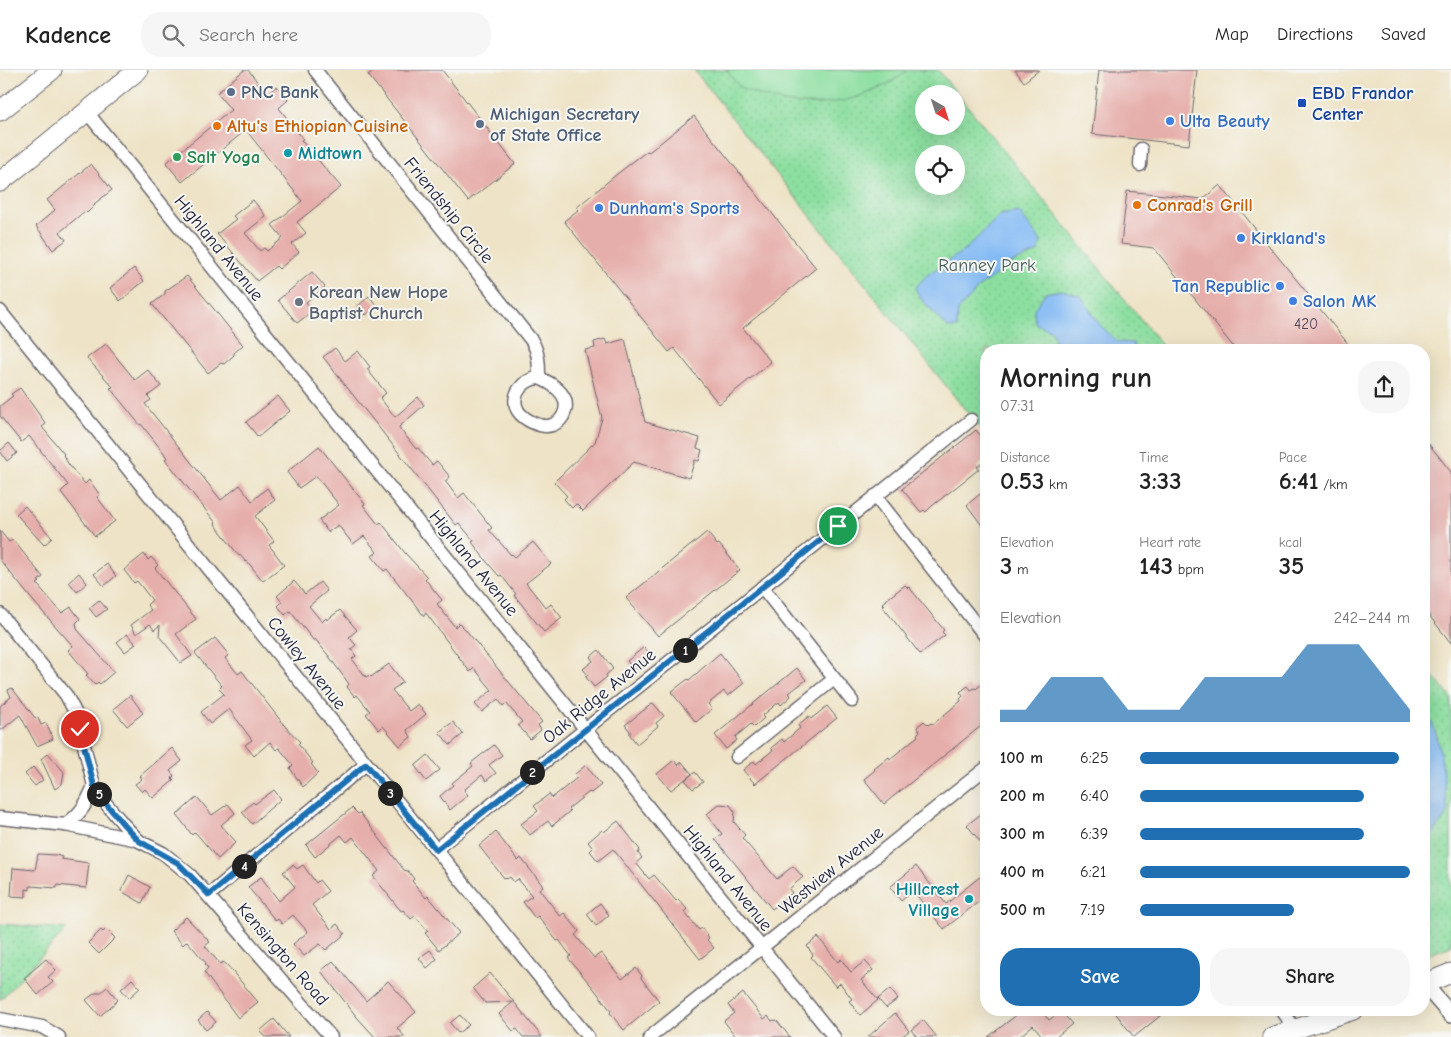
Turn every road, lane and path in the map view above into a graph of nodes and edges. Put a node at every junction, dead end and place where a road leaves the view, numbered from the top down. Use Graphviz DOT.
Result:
graph roads {
  1 [pos="52,70"];
  2 [pos="138,70"];
  3 [pos="315,70"];
  4 [pos="0,111"];
  5 [pos="86,111"];
  6 [pos="1141,149"];
  7 [pos="1140,165"];
  8 [pos="0,182"];
  9 [pos="0,311"];
  10 [pos="539,378"];
  11 [pos="971,420"];
  12 [pos="875,496"];
  13 [pos="762,587"];
  14 [pos="0,614"];
  15 [pos="980,629"];
  16 [pos="834,679"];
  17 [pos="852,701"];
  18 [pos="586,729"];
  19 [pos="737,757"];
  20 [pos="366,764"];
  21 [pos="980,773"];
  22 [pos="94,786"];
  23 [pos="0,818"];
  24 [pos="65,825"];
  25 [pos="139,841"];
  26 [pos="436,850"];
  27 [pos="209,895"];
  28 [pos="762,948"];
  29 [pos="1451,973"];
  30 [pos="1430,982"];
  31 [pos="1430,991"];
  32 [pos="1451,1015"];
  33 [pos="1286,1016"];
  34 [pos="1335,1016"];
  35 [pos="0,1019"];
  36 [pos="1295,1029"];
  37 [pos="59,1037"];
  38 [pos="331,1037"];
  39 [pos="588,1037"];
  40 [pos="650,1037"];
  41 [pos="834,1037"];
  42 [pos="1272,1037"];
  1 -- 4 [label="main road"];
  2 -- 5 [label="main road"];
  3 -- 10 [label="street, Friendship Circle"];
  5 -- 8 [label="main road"];
  5 -- 18 [label="street, Highland Avenue"];
  6 -- 7 [label="street"];
  9 -- 20 [label="street, Cowley Avenue"];
  11 -- 12 [label="street, Oak Ridge Avenue"];
  12 -- 13 [label="street, Oak Ridge Avenue"];
  12 -- 15 [label="street"];
  13 -- 16 [label="street"];
  13 -- 18 [label="street, Oak Ridge Avenue"];
  14 -- 22 [label="street, Kensington Road"];
  16 -- 17 [label="street"];
  16 -- 19 [label="street"];
  18 -- 26 [label="street, Oak Ridge Avenue"];
  18 -- 28 [label="street, Highland Avenue"];
  20 -- 26 [label="street, Cowley Avenue"];
  20 -- 27 [label="street"];
  21 -- 28 [label="street, Westview Avenue"];
  22 -- 24 [label="street"];
  22 -- 25 [label="street, Kensington Road"];
  23 -- 24 [label="street"];
  24 -- 25 [label="street"];
  25 -- 27 [label="street, Kensington Road"];
  26 -- 39 [label="street, Cowley Avenue"];
  27 -- 38 [label="street, Kensington Road"];
  28 -- 40 [label="street, Westview Avenue"];
  28 -- 41 [label="street, Highland Avenue"];
  29 -- 30 [label="main road"];
  31 -- 32 [label="street"];
  33 -- 36 [label="street"];
  34 -- 36 [label="main road"];
  35 -- 37 [label="street"];
  36 -- 42 [label="main road"];
}
